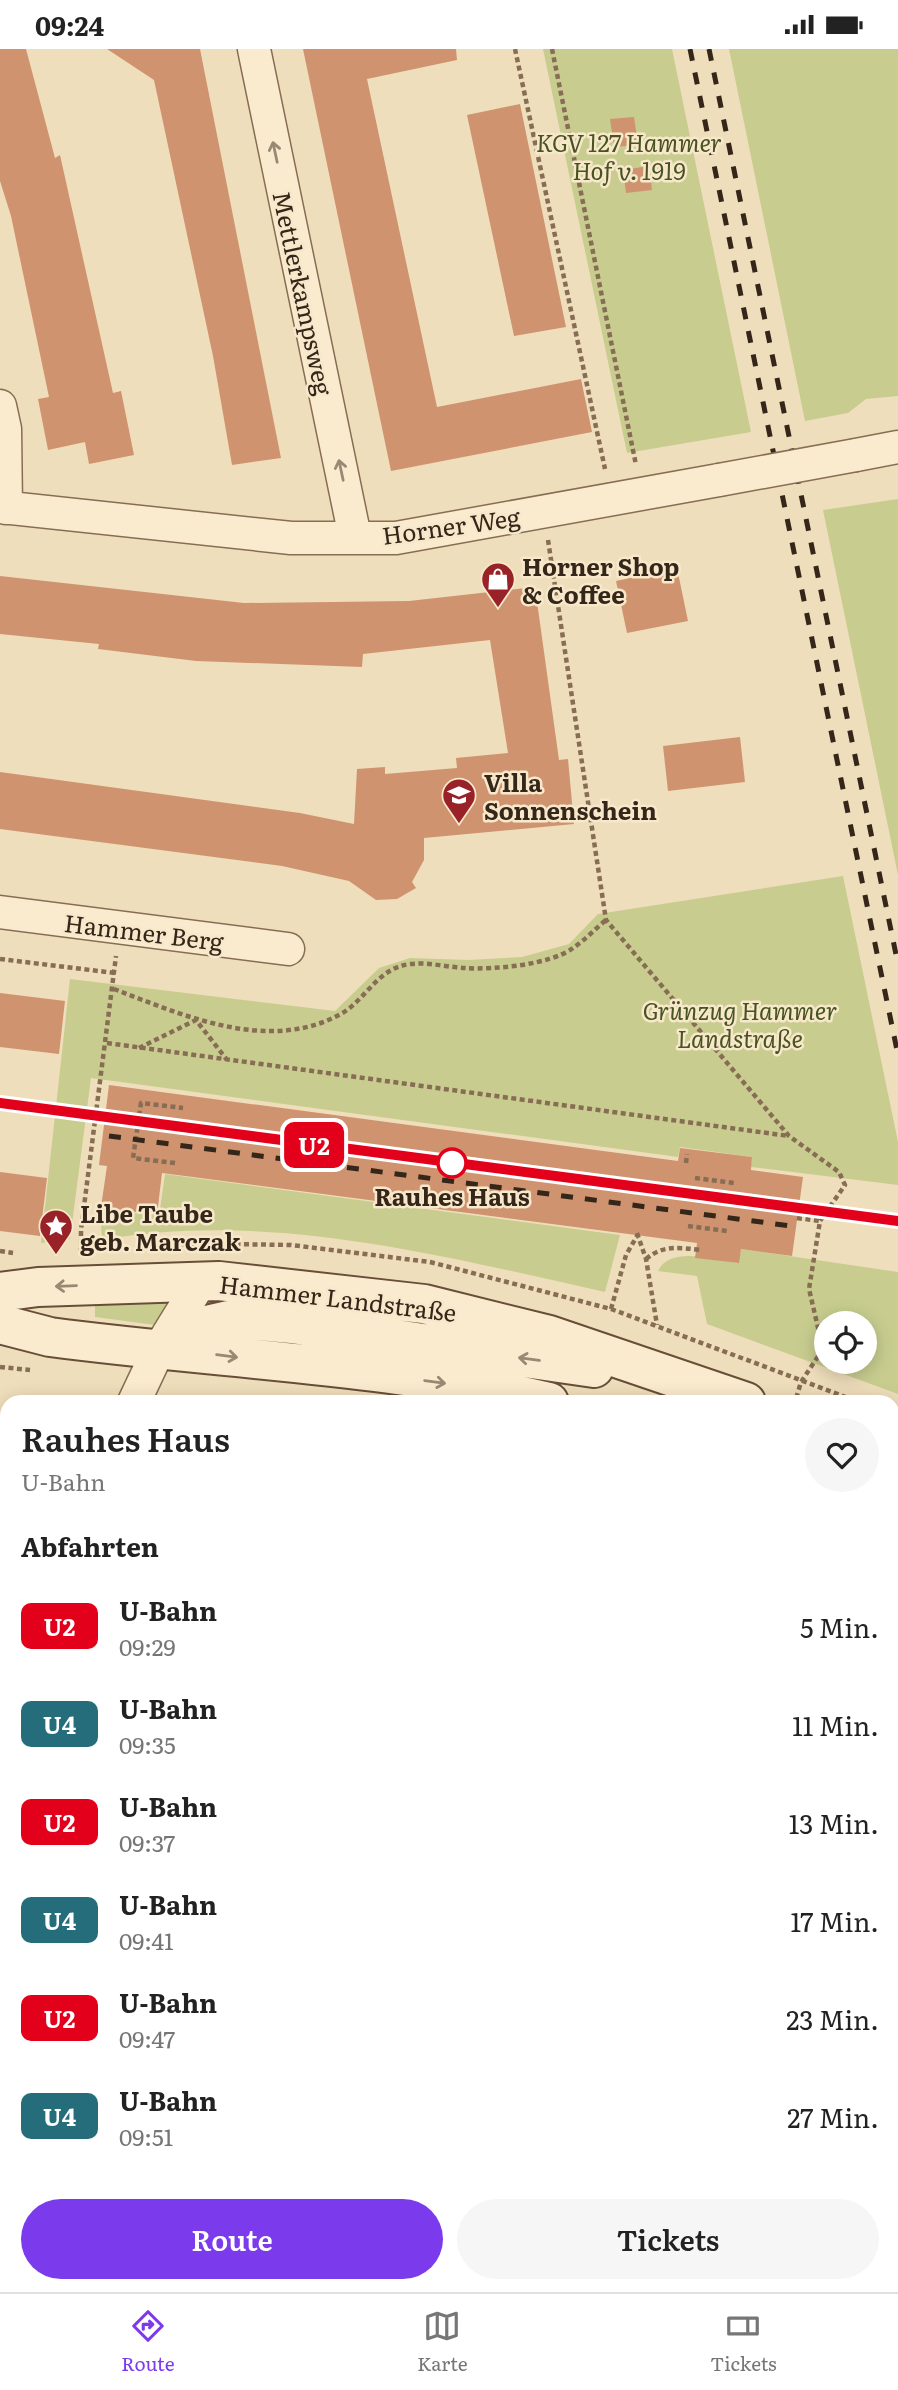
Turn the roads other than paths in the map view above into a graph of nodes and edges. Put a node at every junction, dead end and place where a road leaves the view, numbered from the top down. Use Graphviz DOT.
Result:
graph roads {
  1 [pos="254,49"];
  2 [pos="0,406"];
  3 [pos="898,447"];
  4 [pos="3,508"];
  5 [pos="355,537"];
  6 [pos="0,912"];
  7 [pos="288,949"];
  8 [pos="201,1282"];
  9 [pos="0,1292"];
  10 [pos="0,1324"];
  11 [pos="159,1349"];
  12 [pos="694,1383"];
  13 [pos="137,1395"];
  14 [pos="520,1395"];
  15 [pos="727,1395"];
  5 -- 1 [label="street, Mettlerkampsweg, one-way"];
  2 -- 4 [label="street"];
  3 -- 5 [label="street, Horner Weg, bridge"];
  4 -- 5 [label="street, Horner Weg"];
  6 -- 7 [label="street, Hammer Berg"];
  8 -- 9 [label="main road, Hammer Landstraße, one-way"];
  8 -- 11 [label="street"];
  8 -- 12 [label="main road, Hammer Landstraße"];
  10 -- 11 [label="main road"];
  12 -- 11 [label="main road, one-way"];
  11 -- 13 [label="street"];
  11 -- 14 [label="main road, one-way"];
  12 -- 15 [label="main road, Hammer Landstraße"];
}
